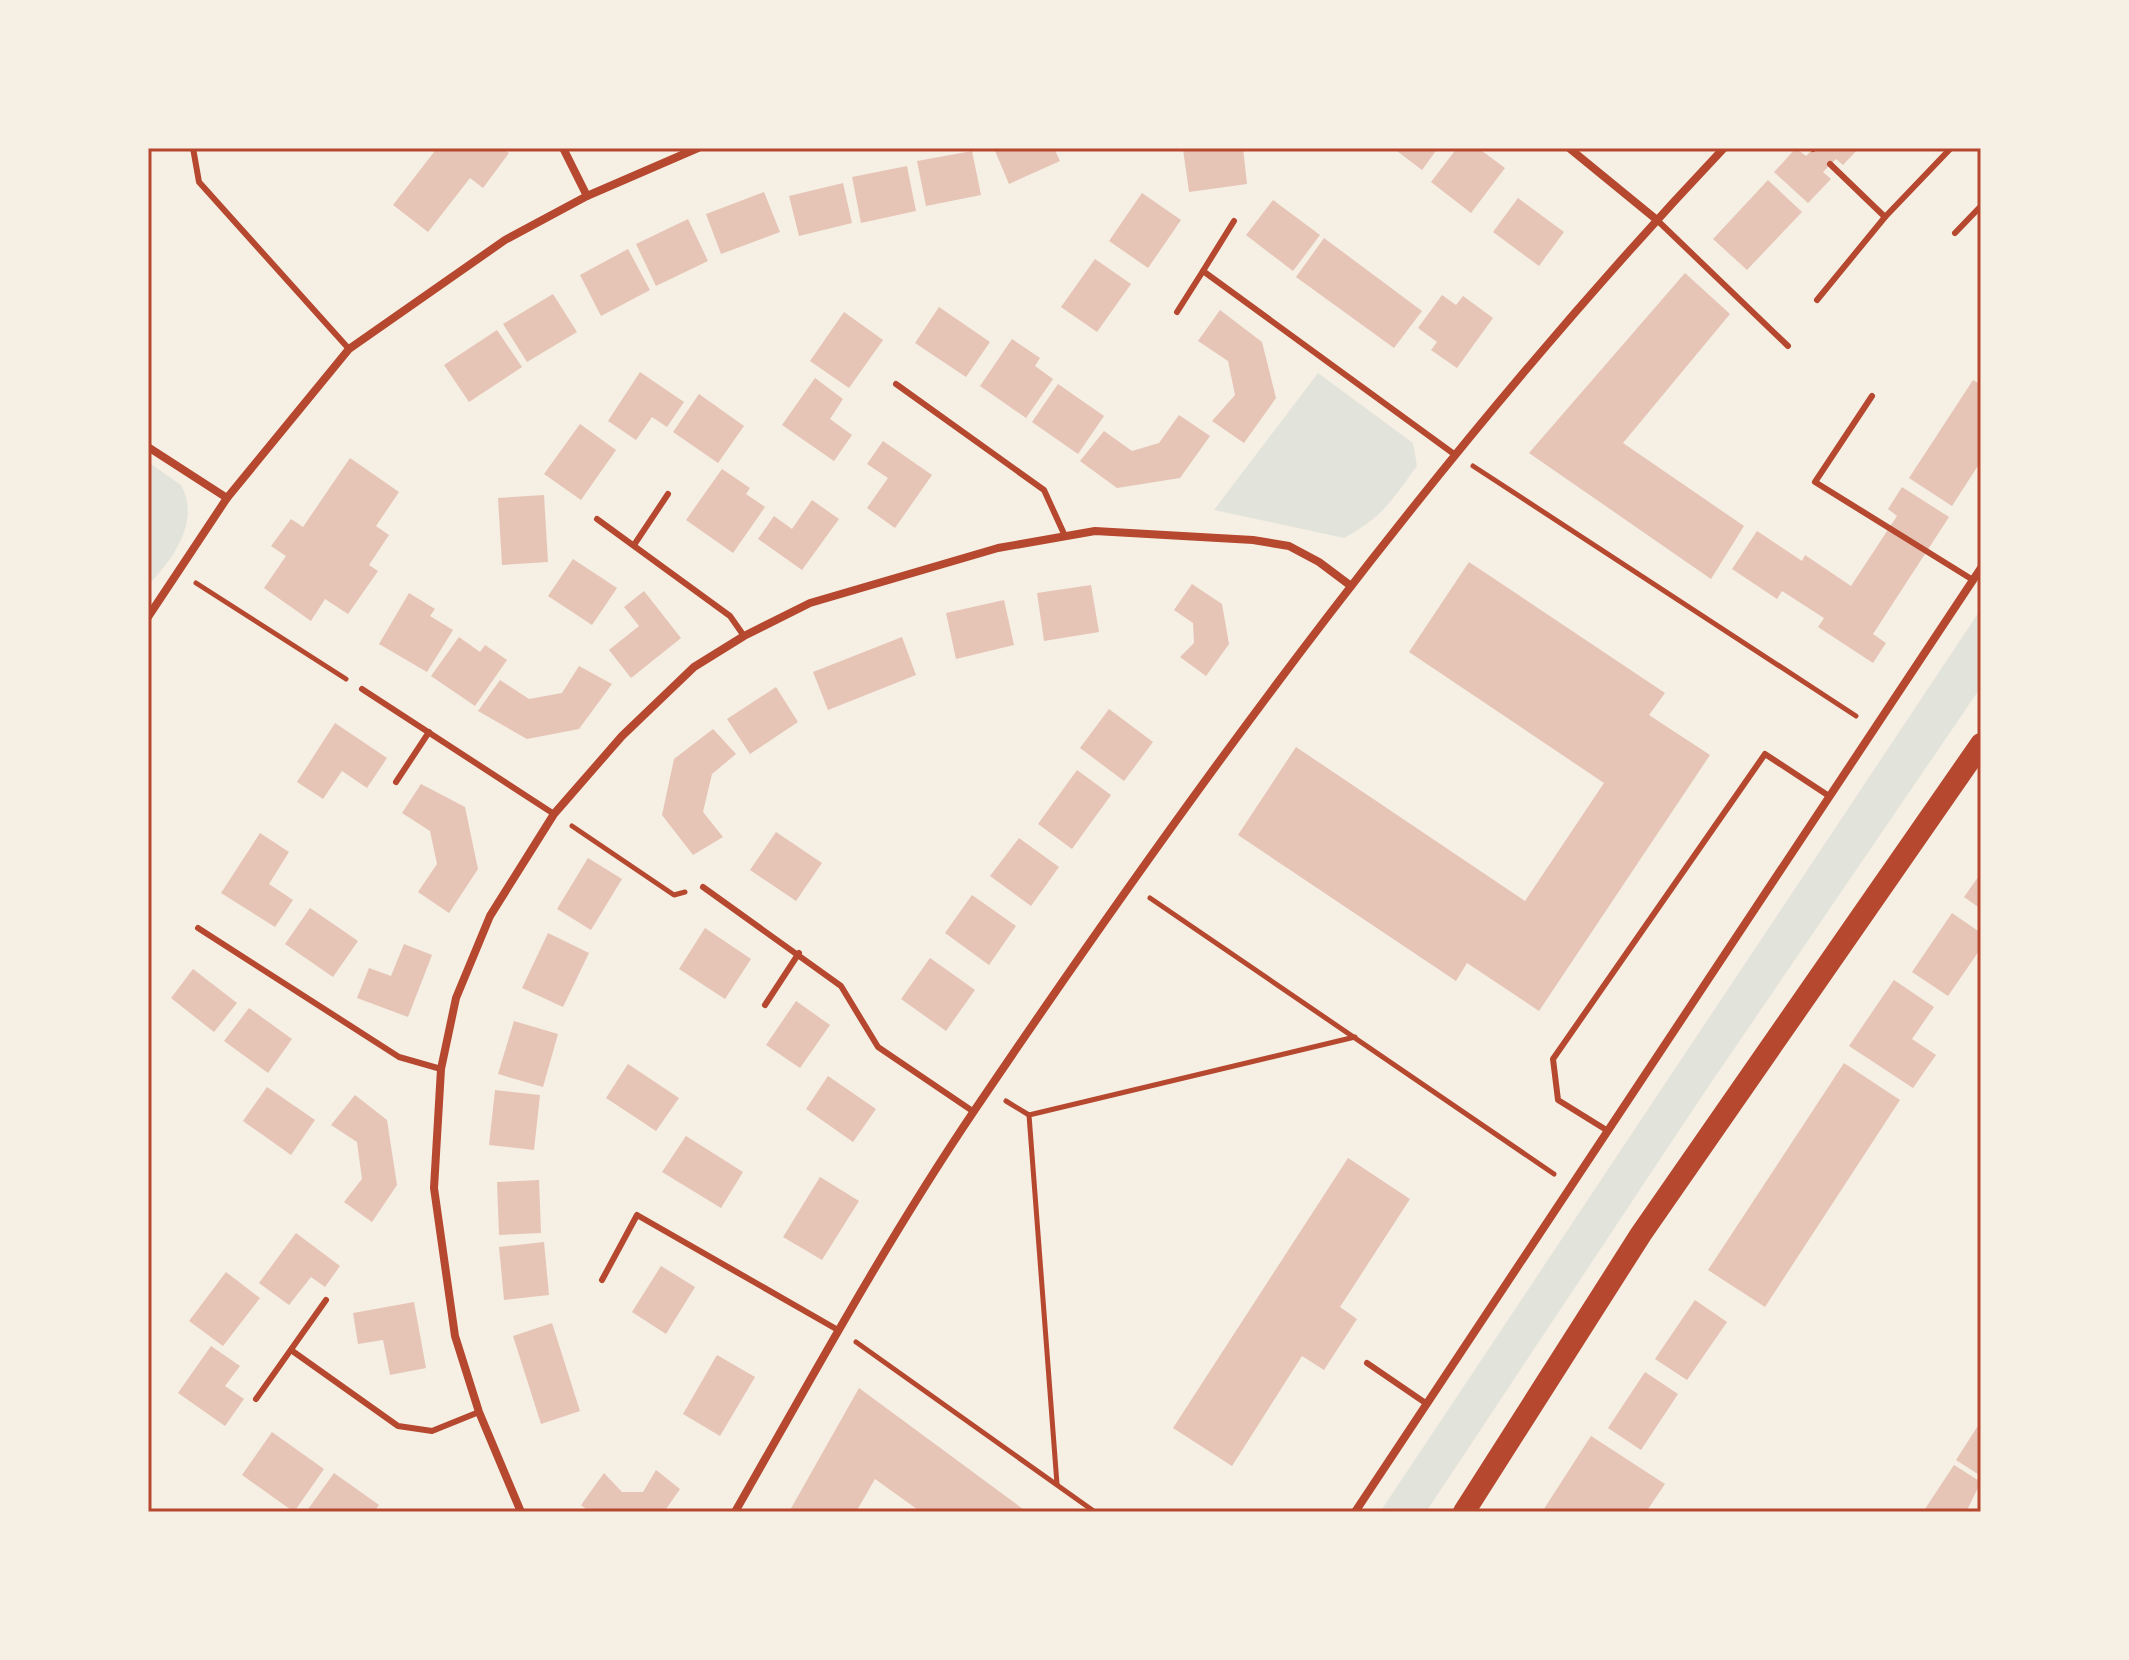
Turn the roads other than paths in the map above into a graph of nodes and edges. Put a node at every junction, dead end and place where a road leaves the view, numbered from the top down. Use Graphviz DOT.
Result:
graph roads {
  1 [pos="193,148"];
  2 [pos="563,148"];
  3 [pos="698,148"];
  4 [pos="1569,148"];
  5 [pos="1724,148"];
  6 [pos="1951,148"];
  7 [pos="1830,164"];
  8 [pos="587,196"];
  9 [pos="1981,206"];
  10 [pos="1885,217"];
  11 [pos="1657,220"];
  12 [pos="1234,221"];
  13 [pos="1955,233"];
  14 [pos="1203,271"];
  15 [pos="1817,300"];
  16 [pos="1177,312"];
  17 [pos="1788,346"];
  18 [pos="349,349"];
  19 [pos="896,384"];
  20 [pos="1872,396"];
  21 [pos="148,447"];
  22 [pos="1454,454"];
  23 [pos="668,494"];
  24 [pos="227,498"];
  25 [pos="597,519"];
  26 [pos="1065,536"];
  27 [pos="634,545"];
  28 [pos="1981,568"];
  29 [pos="1973,580"];
  30 [pos="1351,586"];
  31 [pos="148,617"];
  32 [pos="744,636"];
  33 [pos="362,689"];
  34 [pos="429,732"];
  35 [pos="1981,744"];
  36 [pos="396,782"];
  37 [pos="1829,796"];
  38 [pos="554,814"];
  39 [pos="703,887"];
  40 [pos="198,928"];
  41 [pos="799,953"];
  42 [pos="765,1005"];
  43 [pos="441,1069"];
  44 [pos="974,1112"];
  45 [pos="1608,1131"];
  46 [pos="602,1280"];
  47 [pos="326,1300"];
  48 [pos="838,1330"];
  49 [pos="291,1350"];
  50 [pos="1367,1363"];
  51 [pos="256,1399"];
  52 [pos="1427,1404"];
  53 [pos="479,1412"];
  54 [pos="521,1512"];
  55 [pos="735,1512"];
  56 [pos="1355,1512"];
  57 [pos="1464,1512"];
  1 -- 18 [label="lane"];
  2 -- 8 [label="street"];
  3 -- 8 [label="street"];
  4 -- 11 [label="street"];
  5 -- 11 [label="street"];
  6 -- 10 [label="lane"];
  7 -- 10 [label="lane"];
  8 -- 18 [label="street"];
  9 -- 13 [label="lane"];
  10 -- 15 [label="lane"];
  11 -- 17 [label="lane"];
  11 -- 22 [label="street"];
  12 -- 14 [label="lane"];
  14 -- 16 [label="lane"];
  14 -- 22 [label="lane"];
  18 -- 24 [label="street"];
  19 -- 26 [label="lane"];
  20 -- 29 [label="lane"];
  21 -- 24 [label="street"];
  22 -- 30 [label="street"];
  23 -- 27 [label="lane"];
  24 -- 31 [label="street"];
  25 -- 27 [label="lane"];
  26 -- 30 [label="street"];
  26 -- 32 [label="street"];
  27 -- 32 [label="lane"];
  28 -- 29 [label="street"];
  29 -- 37 [label="street"];
  30 -- 44 [label="street"];
  32 -- 38 [label="street"];
  33 -- 34 [label="lane"];
  34 -- 36 [label="lane"];
  34 -- 38 [label="lane"];
  35 -- 57 [label="highway"];
  37 -- 45 [label="street"];
  37 -- 45 [label="lane"];
  38 -- 43 [label="street"];
  39 -- 41 [label="lane"];
  40 -- 43 [label="lane"];
  41 -- 42 [label="lane"];
  41 -- 44 [label="lane"];
  43 -- 53 [label="street"];
  44 -- 48 [label="street"];
  45 -- 52 [label="street"];
  46 -- 48 [label="lane"];
  47 -- 49 [label="lane"];
  48 -- 55 [label="street"];
  49 -- 51 [label="lane"];
  49 -- 53 [label="lane"];
  50 -- 52 [label="lane"];
  52 -- 56 [label="street"];
  53 -- 54 [label="street"];
}
